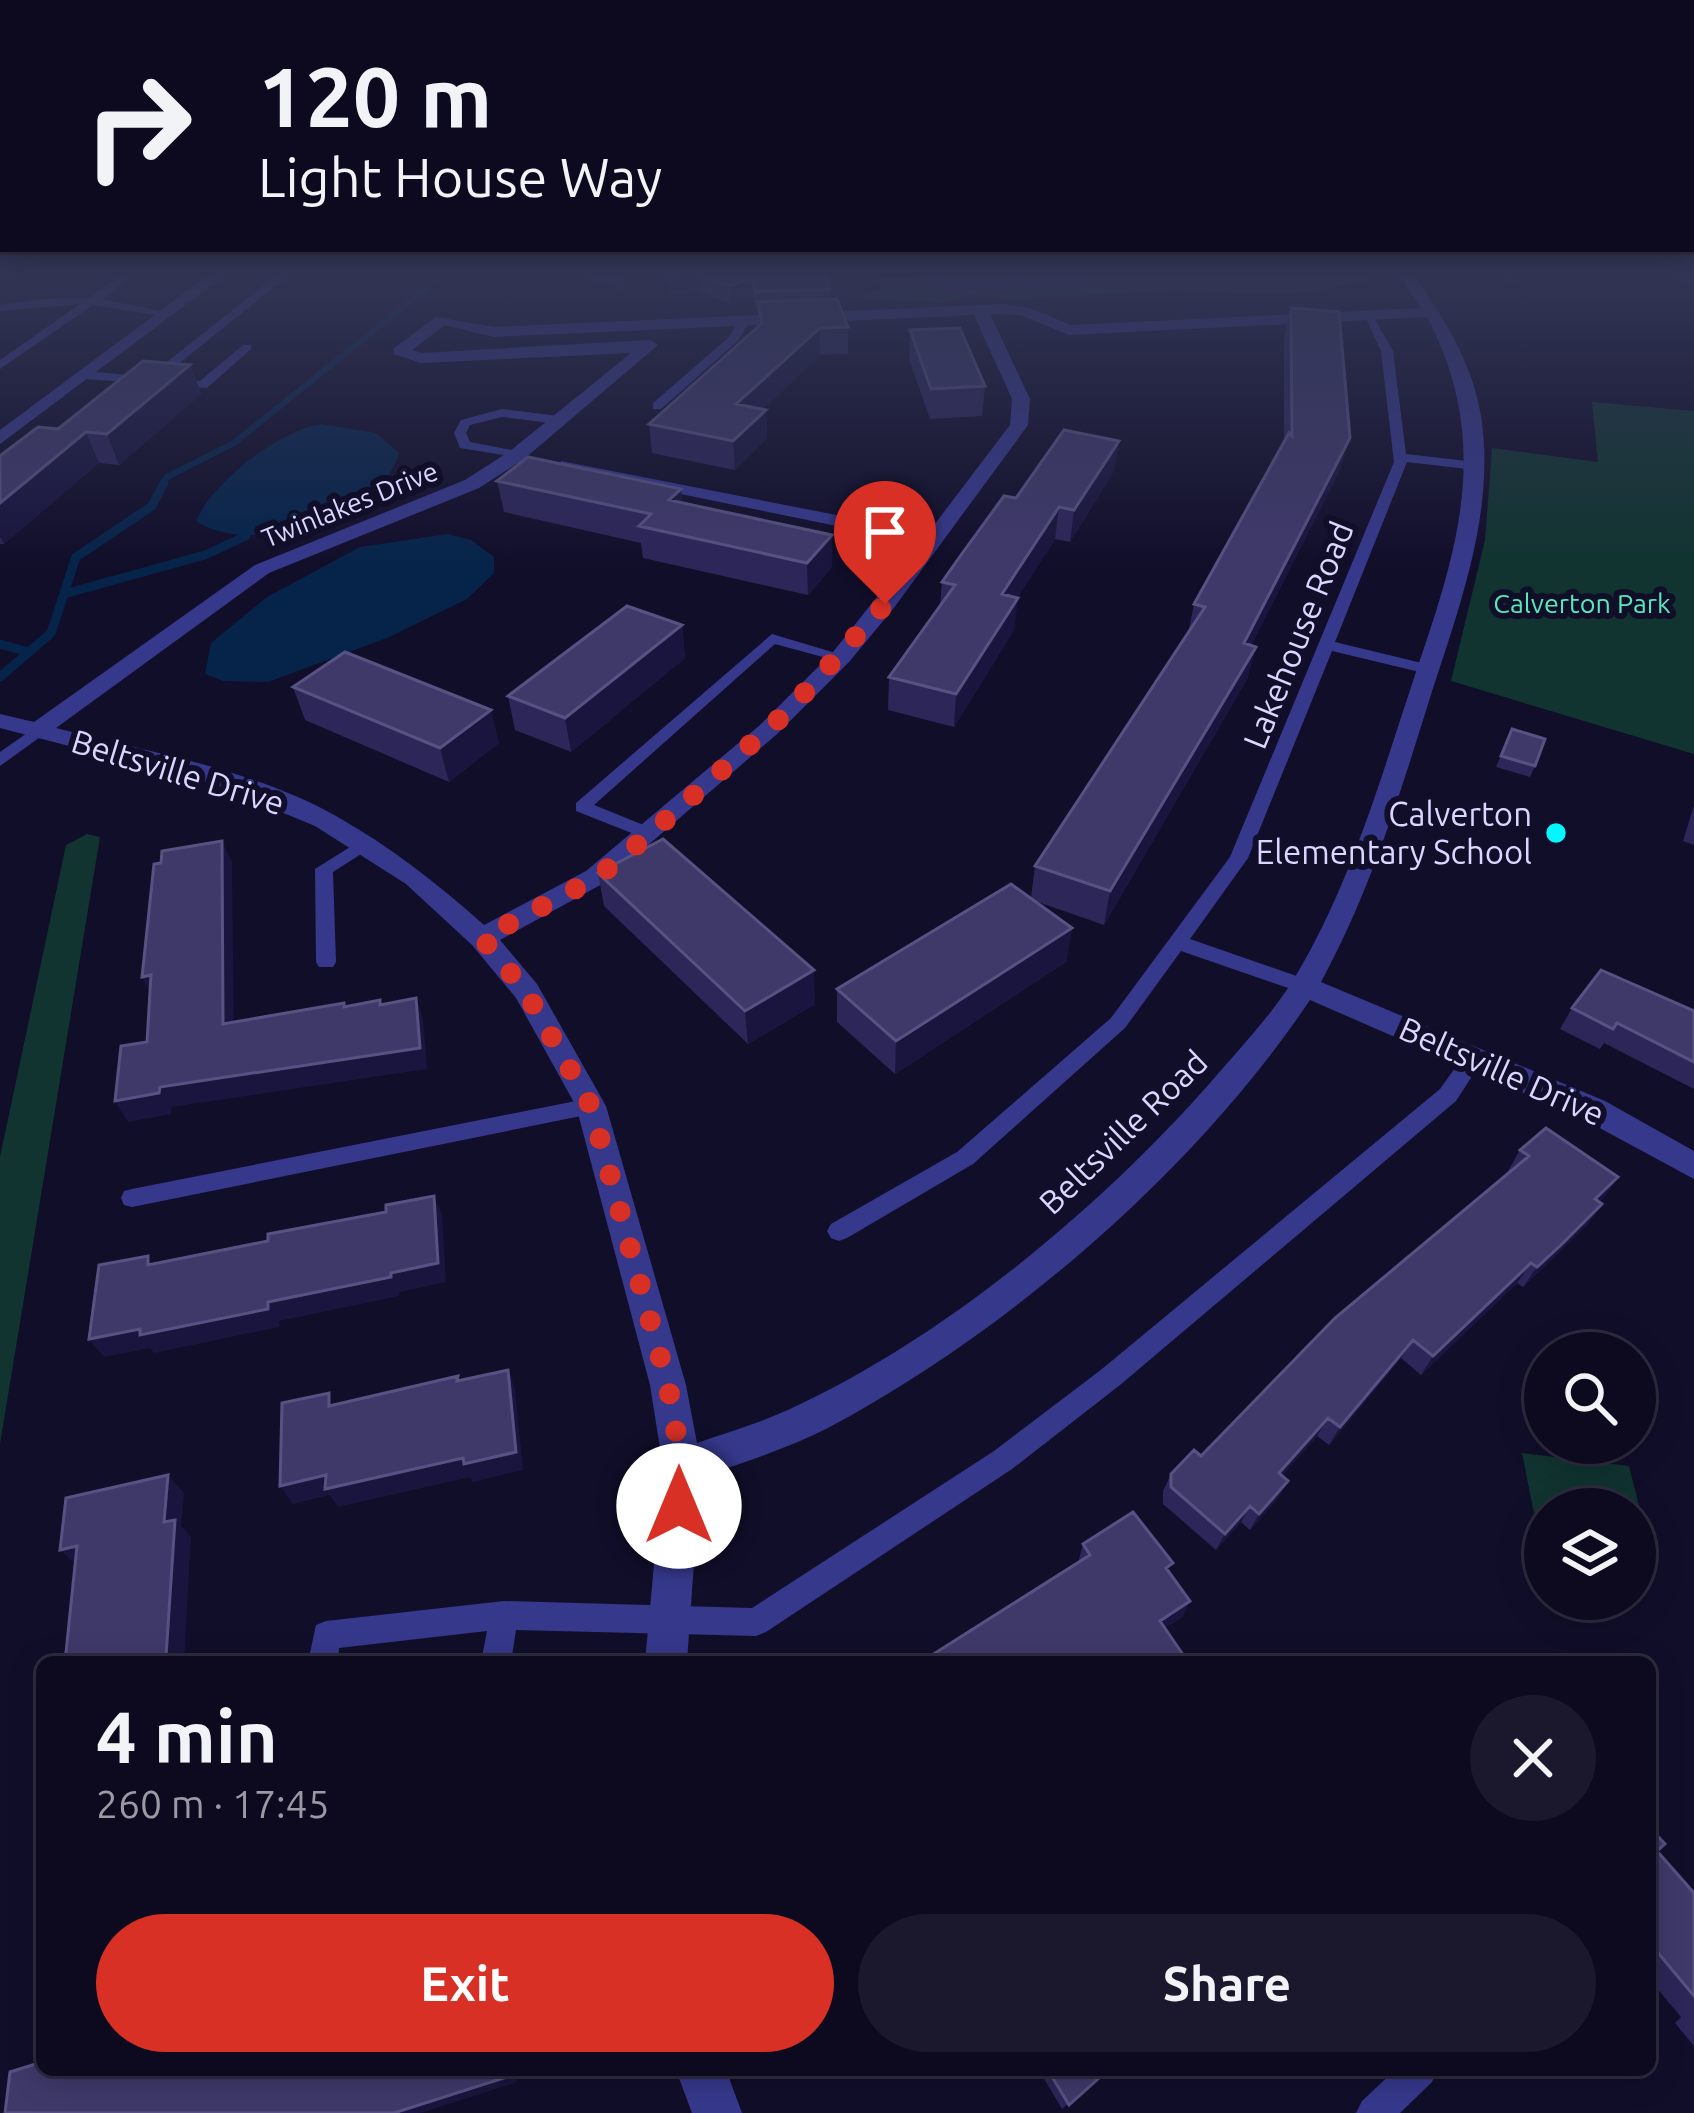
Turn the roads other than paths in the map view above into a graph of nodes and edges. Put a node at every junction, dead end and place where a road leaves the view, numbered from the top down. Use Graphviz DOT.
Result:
graph roads {
  1 [pos="94,369"];
  2 [pos="165,369"];
  3 [pos="222,369"];
  4 [pos="622,369"];
  5 [pos="700,369"];
  6 [pos="1007,369"];
  7 [pos="1389,369"];
  8 [pos="1459,369"];
  9 [pos="85,375"];
  10 [pos="150,380"];
  11 [pos="657,406"];
  12 [pos="559,421"];
  13 [pos="0,439"];
  14 [pos="517,455"];
  15 [pos="1400,457"];
  16 [pos="1477,466"];
  17 [pos="933,541"];
  18 [pos="1328,646"];
  19 [pos="841,657"];
  20 [pos="1429,669"];
  21 [pos="0,721"];
  22 [pos="37,730"];
  23 [pos="0,761"];
  24 [pos="650,834"];
  25 [pos="366,843"];
  26 [pos="482,938"];
  27 [pos="1180,943"];
  28 [pos="326,962"];
  29 [pos="1304,986"];
  30 [pos="1474,1056"];
  31 [pos="591,1106"];
  32 [pos="1694,1166"];
  33 [pos="132,1198"];
  34 [pos="839,1231"];
  35 [pos="682,1467"];
  36 [pos="504,1615"];
  37 [pos="668,1642"];
  38 [pos="324,1656"];
  39 [pos="497,1656"];
  40 [pos="703,2076"];
  41 [pos="1414,2076"];
  42 [pos="717,2113"];
  43 [pos="1374,2113"];
  1 -- 9 [label="street"];
  2 -- 10 [label="lane"];
  3 -- 10 [label="lane"];
  4 -- 12 [label="street, Twinlakes Drive"];
  5 -- 11 [label="lane"];
  6 -- 17 [label="street"];
  7 -- 15 [label="lane, Lakehouse Road"];
  8 -- 16 [label="street, Beltsville Road"];
  9 -- 10 [label="lane"];
  9 -- 13 [label="street"];
  12 -- 14 [label="street, Twinlakes Drive"];
  12 -- 14 [label="lane"];
  14 -- 17 [label="street"];
  14 -- 22 [label="street, Twinlakes Drive"];
  15 -- 16 [label="lane"];
  15 -- 18 [label="lane, Lakehouse Road"];
  16 -- 20 [label="street, Beltsville Road"];
  17 -- 19 [label="street"];
  18 -- 20 [label="lane"];
  18 -- 27 [label="lane, Lakehouse Road"];
  19 -- 24 [label="street"];
  19 -- 24 [label="lane"];
  20 -- 29 [label="street, Beltsville Road"];
  21 -- 22 [label="street, Beltsville Drive"];
  22 -- 23 [label="lane"];
  22 -- 25 [label="street, Beltsville Drive"];
  24 -- 26 [label="street"];
  25 -- 26 [label="street, Beltsville Drive"];
  25 -- 28 [label="lane"];
  26 -- 31 [label="street, Beltsville Drive"];
  27 -- 29 [label="lane"];
  27 -- 34 [label="lane, Lakehouse Road"];
  29 -- 30 [label="street, Beltsville Drive"];
  29 -- 35 [label="street, Beltsville Road"];
  30 -- 32 [label="street, Beltsville Drive"];
  30 -- 37 [label="lane"];
  31 -- 33 [label="lane"];
  31 -- 35 [label="street, Beltsville Drive"];
  35 -- 37 [label="street, Beltsville Drive"];
  36 -- 37 [label="lane"];
  36 -- 38 [label="lane"];
  36 -- 39 [label="lane"];
  40 -- 42 [label="street"];
  41 -- 43 [label="lane"];
}
